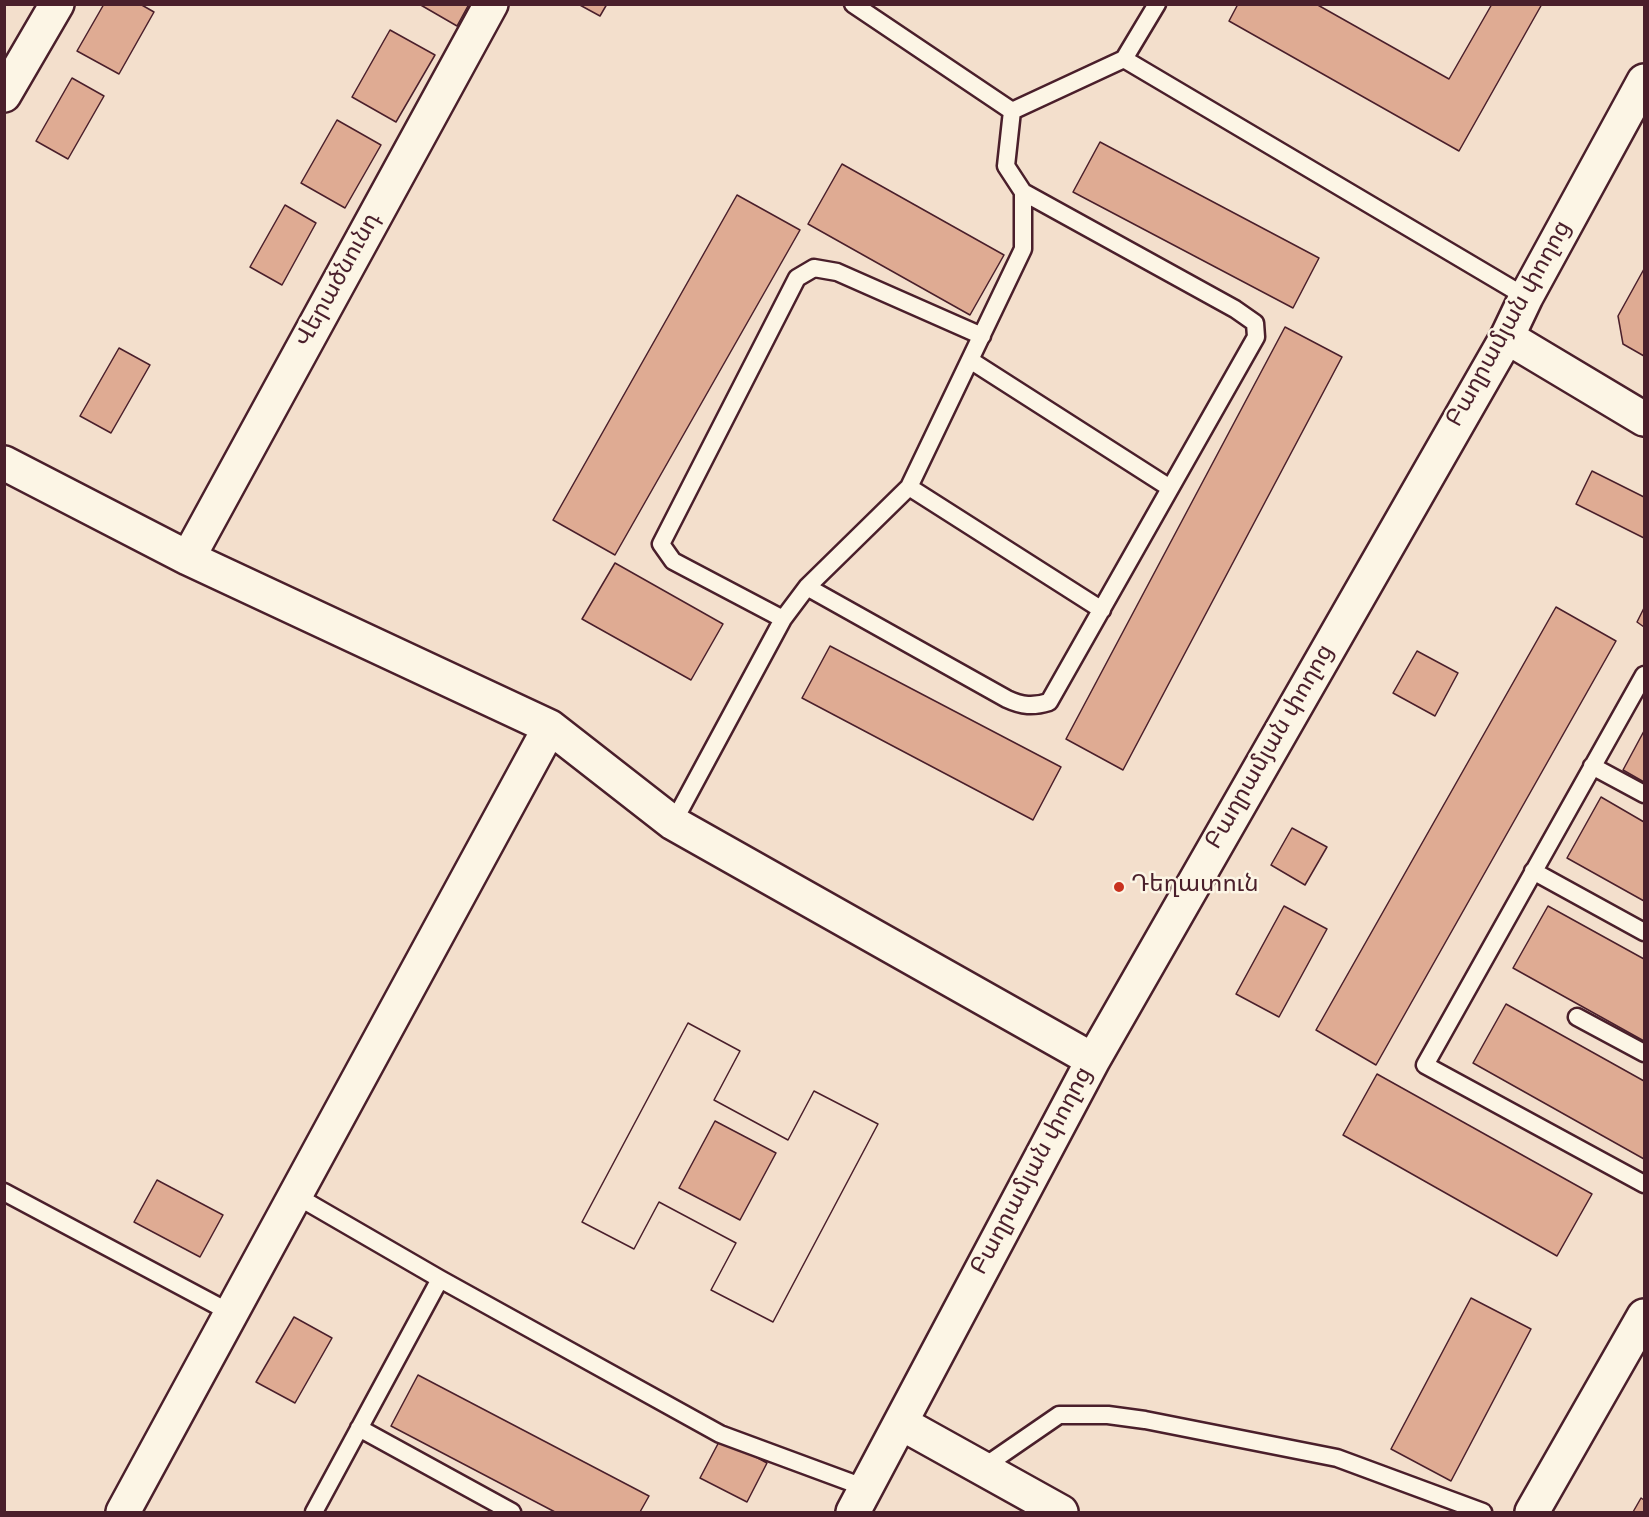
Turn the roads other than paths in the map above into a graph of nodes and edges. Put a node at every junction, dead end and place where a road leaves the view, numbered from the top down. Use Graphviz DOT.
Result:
graph roads {
  1 [pos="57,4"];
  2 [pos="491,4"];
  3 [pos="853,4"];
  4 [pos="1157,4"];
  5 [pos="1124,59"];
  6 [pos="1644,81"];
  7 [pos="4,95"];
  8 [pos="1012,111"];
  9 [pos="1023,192"];
  10 [pos="1526,297"];
  11 [pos="982,336"];
  12 [pos="1507,337"];
  13 [pos="970,360"];
  14 [pos="1644,419"];
  15 [pos="4,463"];
  16 [pos="909,487"];
  17 [pos="1170,488"];
  18 [pos="188,558"];
  19 [pos="807,587"];
  20 [pos="1102,610"];
  21 [pos="783,619"];
  22 [pos="1644,675"];
  23 [pos="550,727"];
  24 [pos="1593,766"];
  25 [pos="1644,794"];
  26 [pos="673,823"];
  27 [pos="1533,871"];
  28 [pos="1644,932"];
  29 [pos="1577,1017"];
  30 [pos="1644,1053"];
  31 [pos="1093,1060"];
  32 [pos="1644,1184"];
  33 [pos="4,1192"];
  34 [pos="295,1196"];
  35 [pos="440,1279"];
  36 [pos="231,1313"];
  37 [pos="1644,1316"];
  38 [pos="901,1423"];
  39 [pos="359,1428"];
  40 [pos="982,1468"];
  41 [pos="859,1500"];
  42 [pos="123,1512"];
  43 [pos="314,1512"];
  44 [pos="512,1512"];
  45 [pos="1061,1512"];
  46 [pos="1483,1512"];
  47 [pos="1532,1512"];
  1 -- 7 [label="street"];
  2 -- 18 [label="street, Վերածնունդ"];
  3 -- 8 [label="lane"];
  4 -- 5 [label="lane"];
  5 -- 8 [label="lane"];
  5 -- 10 [label="lane"];
  6 -- 10 [label="street, Բաղրամյան փողոց"];
  8 -- 9 [label="lane"];
  9 -- 11 [label="lane"];
  9 -- 17 [label="lane"];
  10 -- 12 [label="street, Բաղրամյան փողոց"];
  11 -- 13 [label="lane"];
  11 -- 21 [label="lane"];
  12 -- 14 [label="street"];
  12 -- 31 [label="street, Բաղրամյան փողոց"];
  13 -- 16 [label="lane"];
  13 -- 17 [label="lane"];
  15 -- 18 [label="street"];
  16 -- 19 [label="lane"];
  16 -- 20 [label="lane"];
  17 -- 20 [label="lane"];
  18 -- 23 [label="street"];
  19 -- 20 [label="lane"];
  19 -- 21 [label="lane"];
  21 -- 26 [label="lane"];
  22 -- 24 [label="lane"];
  23 -- 26 [label="street"];
  23 -- 34 [label="street"];
  24 -- 25 [label="lane"];
  24 -- 27 [label="lane"];
  26 -- 31 [label="street"];
  27 -- 28 [label="lane"];
  27 -- 32 [label="lane"];
  29 -- 30 [label="lane"];
  31 -- 38 [label="street, Բաղրամյան փողոց"];
  33 -- 36 [label="lane"];
  34 -- 35 [label="lane"];
  34 -- 36 [label="street"];
  35 -- 39 [label="lane"];
  35 -- 41 [label="lane"];
  36 -- 42 [label="street"];
  37 -- 47 [label="street"];
  38 -- 40 [label="street"];
  38 -- 41 [label="street, Բաղրամյան փողոց"];
  39 -- 43 [label="lane"];
  39 -- 44 [label="lane"];
  40 -- 45 [label="street"];
  40 -- 46 [label="lane"];
}
